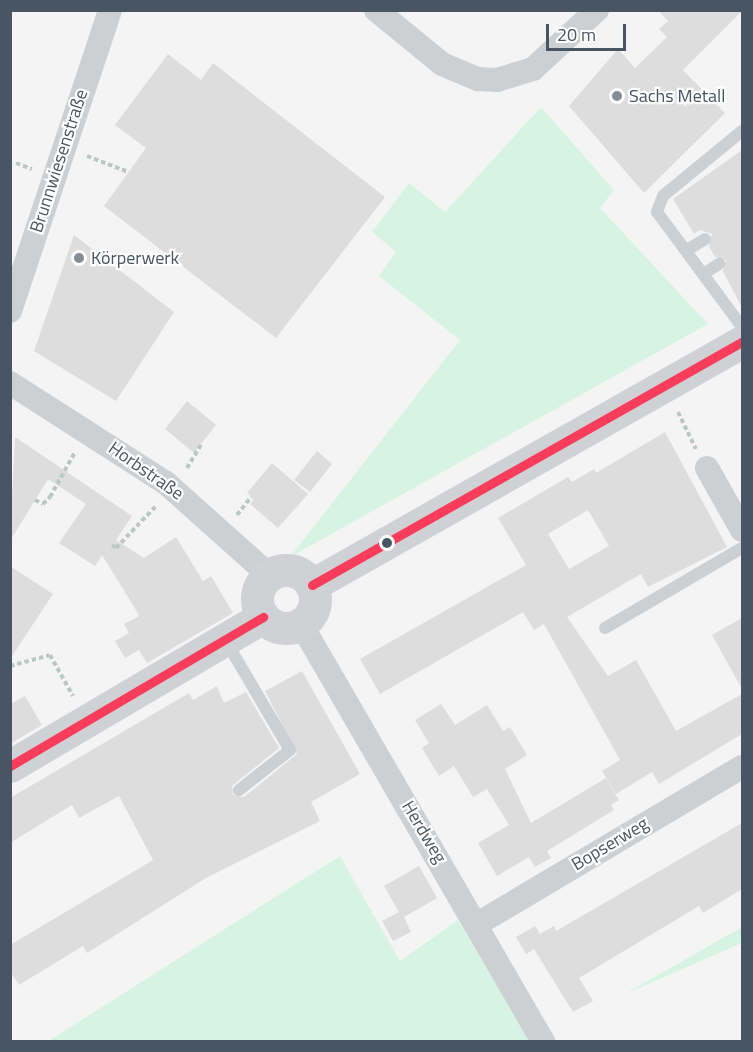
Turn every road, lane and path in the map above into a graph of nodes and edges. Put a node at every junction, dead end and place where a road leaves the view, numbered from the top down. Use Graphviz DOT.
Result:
graph roads {
  1 [pos="110,10"];
  2 [pos="376,10"];
  3 [pos="597,10"];
  4 [pos="742,131"];
  5 [pos="80,153"];
  6 [pos="15,163"];
  7 [pos="39,171"];
  8 [pos="128,172"];
  9 [pos="705,239"];
  10 [pos="687,250"];
  11 [pos="719,264"];
  12 [pos="705,273"];
  13 [pos="10,311"];
  14 [pos="742,327"];
  15 [pos="742,342"];
  16 [pos="11,384"];
  17 [pos="677,409"];
  18 [pos="79,443"];
  19 [pos="202,443"];
  20 [pos="707,468"];
  21 [pos="181,475"];
  22 [pos="251,497"];
  23 [pos="35,500"];
  24 [pos="161,500"];
  25 [pos="236,517"];
  26 [pos="742,530"];
  27 [pos="112,545"];
  28 [pos="742,548"];
  29 [pos="269,575"];
  30 [pos="312,585"];
  31 [pos="263,617"];
  32 [pos="301,624"];
  33 [pos="605,628"];
  34 [pos="227,643"];
  35 [pos="10,666"];
  36 [pos="80,706"];
  37 [pos="10,766"];
  38 [pos="742,767"];
  39 [pos="239,790"];
  40 [pos="479,923"];
  41 [pos="543,1041"];
  1 -- 13 [label="street, Brunnwiesenstraße"];
  2 -- 3 [label="street"];
  4 -- 10 [label="lane"];
  5 -- 8 [label="path"];
  6 -- 7 [label="path"];
  9 -- 10 [label="lane"];
  10 -- 12 [label="lane"];
  11 -- 12 [label="lane"];
  12 -- 14 [label="lane"];
  15 -- 30 [label="main road"];
  16 -- 29 [label="street, Horbstraße"];
  17 -- 20 [label="path"];
  18 -- 23 [label="path"];
  19 -- 21 [label="path"];
  20 -- 26 [label="street"];
  22 -- 25 [label="path"];
  24 -- 27 [label="path"];
  28 -- 33 [label="lane"];
  29 -- 30 [label="main road"];
  29 -- 31 [label="main road"];
  30 -- 32 [label="main road"];
  31 -- 32 [label="main road"];
  31 -- 34 [label="main road"];
  32 -- 40 [label="street, Herdweg"];
  34 -- 37 [label="main road"];
  34 -- 39 [label="lane"];
  35 -- 36 [label="path"];
  38 -- 40 [label="street, Bopserweg"];
  40 -- 41 [label="street, Herdweg"];
}
